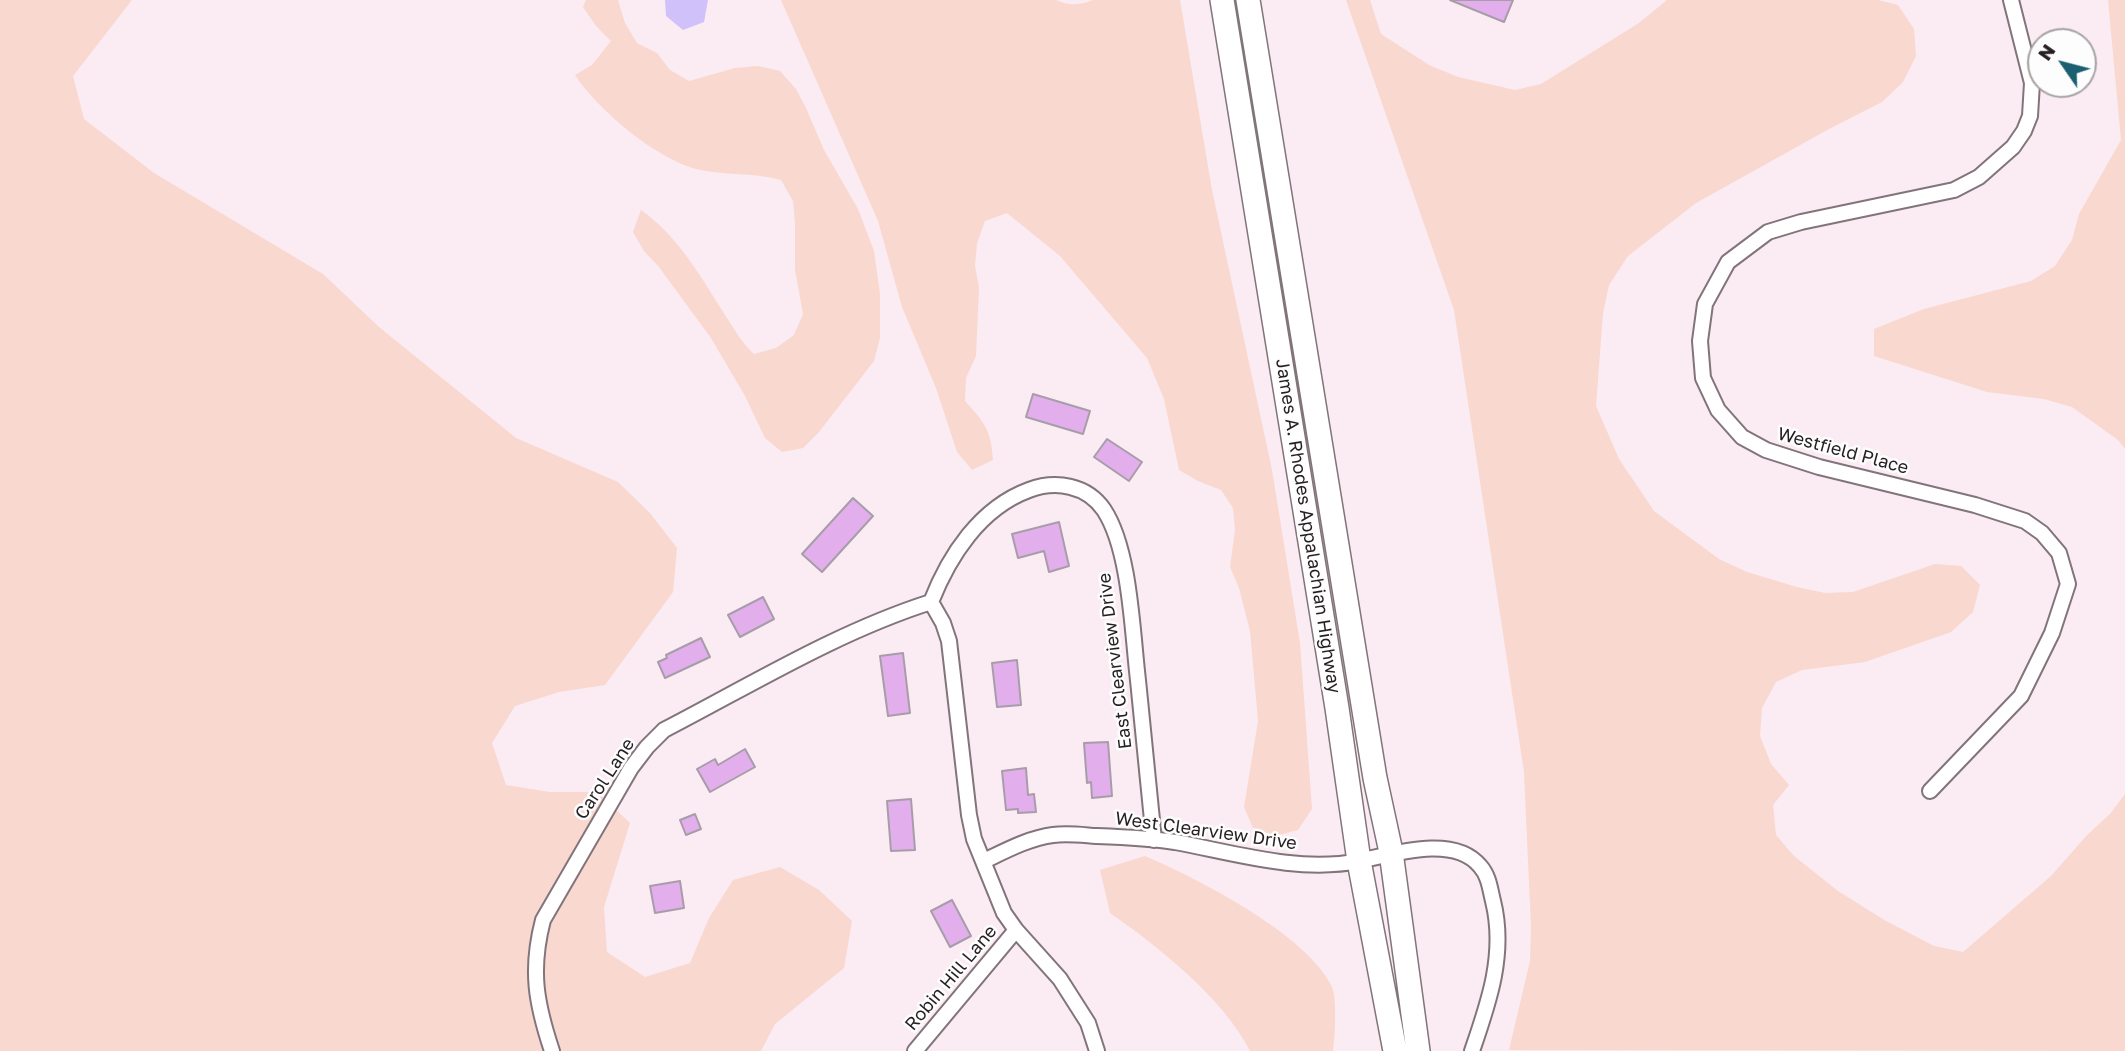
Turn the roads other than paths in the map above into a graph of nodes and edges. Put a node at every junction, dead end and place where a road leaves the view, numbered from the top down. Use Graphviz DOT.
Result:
graph roads {
  1 [pos="1222,0"];
  2 [pos="1248,0"];
  3 [pos="2011,0"];
  4 [pos="931,602"];
  5 [pos="1930,791"];
  6 [pos="1154,840"];
  7 [pos="1391,852"];
  8 [pos="984,861"];
  9 [pos="1359,861"];
  10 [pos="1016,930"];
  11 [pos="552,1051"];
  12 [pos="915,1051"];
  13 [pos="1097,1051"];
  14 [pos="1395,1051"];
  15 [pos="1418,1051"];
  16 [pos="1472,1051"];
  1 -- 9 [label="highway, James A. Rhodes Appalachian Highway"];
  2 -- 7 [label="highway, James A. Rhodes Appalachian Highway"];
  3 -- 5 [label="street, Westfield Place"];
  4 -- 6 [label="street, East Clearview Drive"];
  4 -- 8 [label="street"];
  4 -- 11 [label="street, Carol Lane"];
  6 -- 8 [label="street, West Clearview Drive"];
  6 -- 9 [label="street, West Clearview Drive"];
  7 -- 9 [label="street, West Clearview Drive"];
  7 -- 15 [label="highway, James A. Rhodes Appalachian Highway"];
  7 -- 16 [label="street, West Clearview Drive"];
  8 -- 10 [label="street"];
  9 -- 14 [label="highway, James A. Rhodes Appalachian Highway"];
  10 -- 12 [label="street, Robin Hill Lane"];
  10 -- 13 [label="street"];
}
